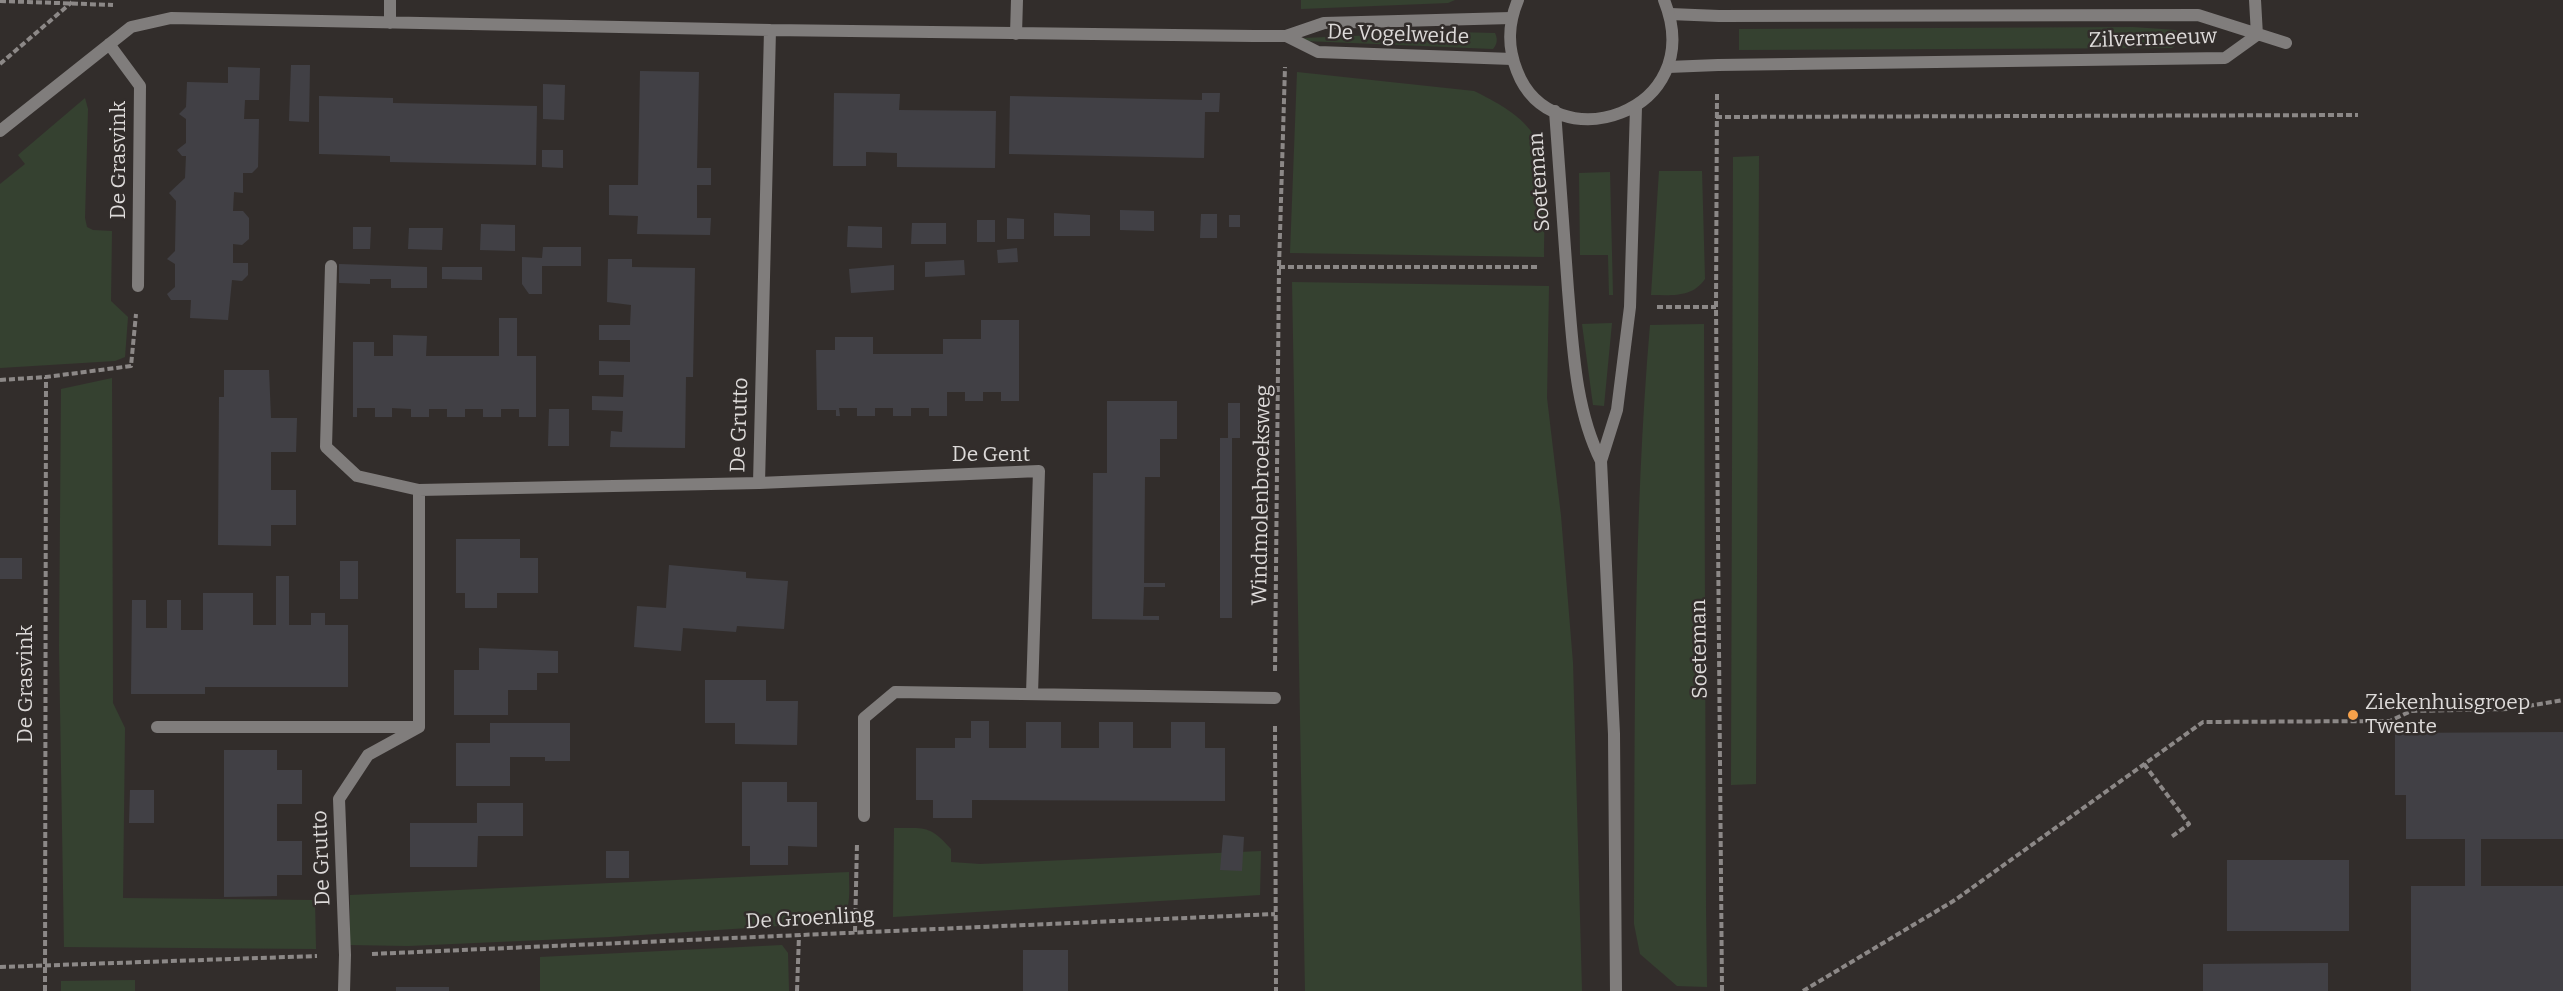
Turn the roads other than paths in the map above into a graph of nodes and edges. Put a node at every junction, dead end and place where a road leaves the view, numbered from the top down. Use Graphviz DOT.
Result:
graph roads {
  1 [pos="390,0"];
  2 [pos="1017,0"];
  3 [pos="1518,0"];
  4 [pos="1664,0"];
  5 [pos="2256,0"];
  6 [pos="1670,14"];
  7 [pos="1511,18"];
  8 [pos="390,23"];
  9 [pos="770,30"];
  10 [pos="1017,34"];
  11 [pos="2257,35"];
  12 [pos="1286,36"];
  13 [pos="2286,43"];
  14 [pos="109,44"];
  15 [pos="1512,59"];
  16 [pos="1668,68"];
  17 [pos="1636,107"];
  18 [pos="1555,111"];
  19 [pos="0,131"];
  20 [pos="331,266"];
  21 [pos="138,286"];
  22 [pos="1600,461"];
  23 [pos="759,483"];
  24 [pos="419,490"];
  25 [pos="1032,694"];
  26 [pos="1275,698"];
  27 [pos="157,727"];
  28 [pos="419,727"];
  29 [pos="864,816"];
  30 [pos="344,991"];
  31 [pos="1616,991"];
  1 -- 8 [label="street"];
  2 -- 10 [label="street"];
  3 -- 7 [label="street"];
  4 -- 6 [label="street"];
  5 -- 11 [label="street"];
  6 -- 11 [label="street, Zilvermeeuw"];
  6 -- 16 [label="street"];
  7 -- 12 [label="street, De Vogelweide"];
  7 -- 15 [label="street"];
  8 -- 9 [label="street, De Vogelweide"];
  8 -- 14 [label="street, De Vogelweide"];
  9 -- 10 [label="street, De Vogelweide"];
  9 -- 23 [label="street, De Grutto"];
  10 -- 12 [label="street, De Vogelweide"];
  11 -- 13 [label="street"];
  11 -- 16 [label="street, Zilvermeeuw"];
  12 -- 15 [label="street, De Vogelweide"];
  14 -- 19 [label="street, De Vogelweide"];
  14 -- 21 [label="street, De Grasvink"];
  15 -- 18 [label="street"];
  16 -- 17 [label="street"];
  17 -- 18 [label="street"];
  17 -- 22 [label="street, Soeteman"];
  18 -- 22 [label="street, Soeteman"];
  20 -- 24 [label="street, De Grutto"];
  22 -- 31 [label="street, Soeteman"];
  23 -- 24 [label="street, De Grutto"];
  23 -- 25 [label="street, De Gent"];
  24 -- 28 [label="street"];
  25 -- 26 [label="street"];
  25 -- 29 [label="street"];
  27 -- 28 [label="street"];
  28 -- 30 [label="street, De Grutto"];
}
